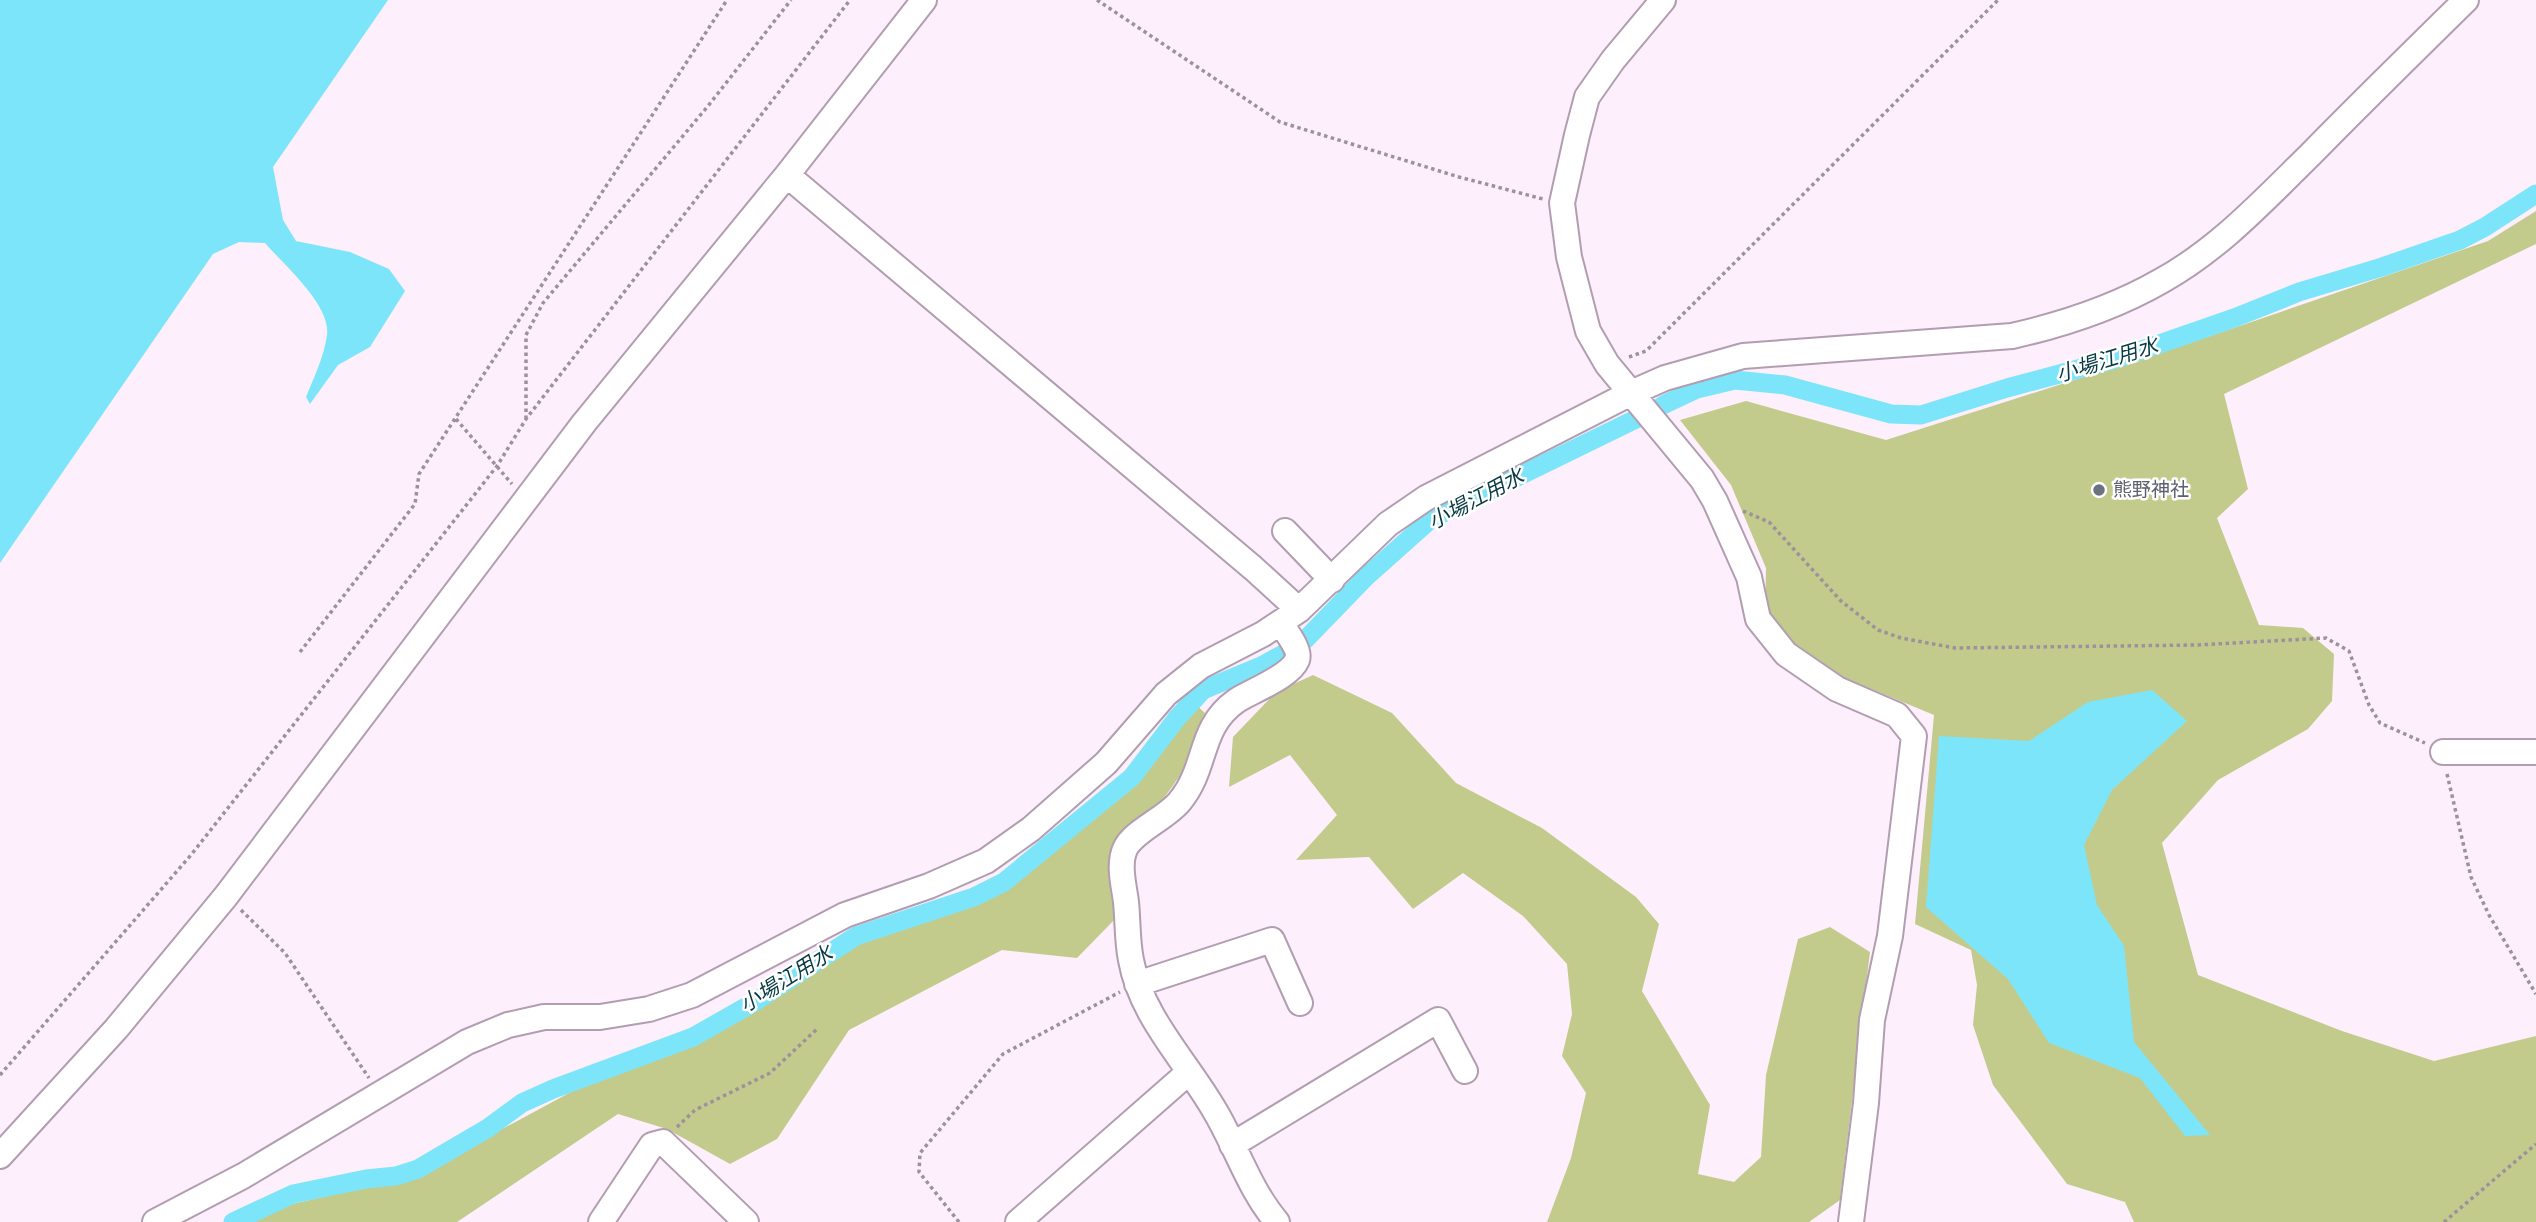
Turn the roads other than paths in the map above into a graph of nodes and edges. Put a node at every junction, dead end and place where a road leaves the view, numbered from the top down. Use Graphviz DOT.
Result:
graph roads {
  1 [pos="924,0"];
  2 [pos="1663,0"];
  3 [pos="2466,0"];
  4 [pos="787,175"];
  5 [pos="1631,393"];
  6 [pos="1293,538"];
  7 [pos="1332,580"];
  8 [pos="1290,617"];
  9 [pos="2443,752"];
  10 [pos="2536,752"];
  11 [pos="1137,984"];
  12 [pos="1300,1003"];
  13 [pos="1465,1071"];
  14 [pos="1189,1072"];
  15 [pos="1232,1145"];
  16 [pos="0,1156"];
  17 [pos="155,1222"];
  18 [pos="601,1222"];
  19 [pos="746,1222"];
  20 [pos="1018,1222"];
  21 [pos="1277,1222"];
  22 [pos="1852,1222"];
  1 -- 4 [label="street"];
  2 -- 5 [label="street"];
  3 -- 5 [label="street"];
  4 -- 8 [label="street"];
  4 -- 16 [label="street"];
  5 -- 7 [label="street"];
  5 -- 22 [label="street"];
  6 -- 7 [label="street"];
  7 -- 8 [label="street"];
  8 -- 11 [label="street"];
  8 -- 17 [label="street"];
  9 -- 10 [label="street"];
  11 -- 12 [label="street"];
  11 -- 14 [label="street"];
  13 -- 15 [label="street"];
  14 -- 15 [label="street"];
  14 -- 20 [label="street"];
  15 -- 21 [label="street"];
  18 -- 19 [label="street"];
}
